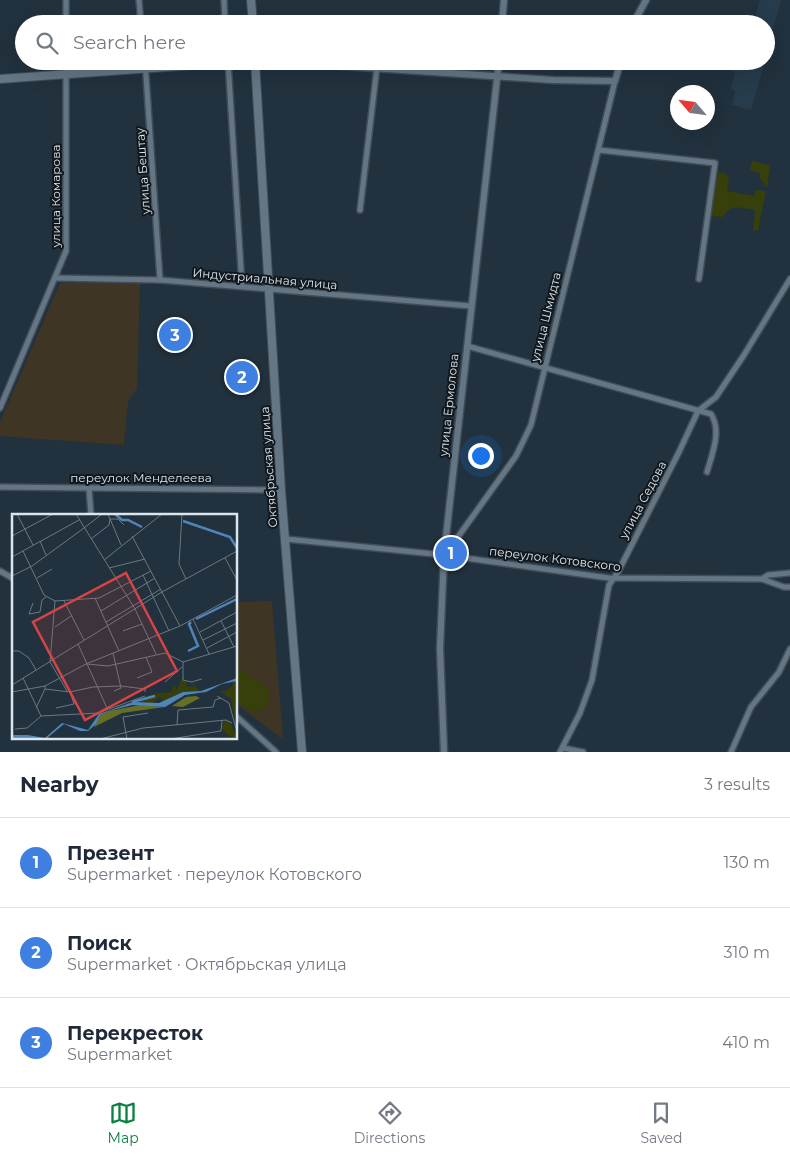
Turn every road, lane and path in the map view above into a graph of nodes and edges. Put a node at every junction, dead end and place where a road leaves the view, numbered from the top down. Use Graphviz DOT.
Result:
graph roads {
  1 [pos="66,0"];
  2 [pos="138,0"];
  3 [pos="224,0"];
  4 [pos="251,0"];
  5 [pos="504,0"];
  6 [pos="646,0"];
  7 [pos="66,15"];
  8 [pos="140,15"];
  9 [pos="225,15"];
  10 [pos="252,15"];
  11 [pos="503,15"];
  12 [pos="638,15"];
  13 [pos="66,70"];
  14 [pos="110,70"];
  15 [pos="146,70"];
  16 [pos="228,70"];
  17 [pos="256,70"];
  18 [pos="377,70"];
  19 [pos="417,70"];
  20 [pos="498,70"];
  21 [pos="618,70"];
  22 [pos="66,76"];
  23 [pos="498,76"];
  24 [pos="0,79"];
  25 [pos="615,80"];
  26 [pos="599,150"];
  27 [pos="360,210"];
  28 [pos="56,278"];
  29 [pos="699,279"];
  30 [pos="790,279"];
  31 [pos="160,280"];
  32 [pos="242,286"];
  33 [pos="269,288"];
  34 [pos="471,306"];
  35 [pos="467,346"];
  36 [pos="546,366"];
  37 [pos="0,408"];
  38 [pos="698,411"];
  39 [pos="707,472"];
  40 [pos="0,487"];
  41 [pos="89,488"];
  42 [pos="281,490"];
  43 [pos="91,514"];
  44 [pos="286,539"];
  45 [pos="444,555"];
  46 [pos="0,571"];
  47 [pos="790,572"];
  48 [pos="12,578"];
  49 [pos="615,578"];
  50 [pos="762,579"];
  51 [pos="790,587"];
  52 [pos="790,650"];
  53 [pos="238,718"];
  54 [pos="561,750"];
  55 [pos="276,752"];
  56 [pos="302,752"];
  57 [pos="444,752"];
  58 [pos="583,752"];
  59 [pos="731,752"];
  1 -- 7 [label="street"];
  2 -- 8 [label="street"];
  3 -- 9 [label="street"];
  4 -- 10 [label="main road"];
  5 -- 11 [label="street"];
  6 -- 12 [label="street"];
  13 -- 22 [label="street, улица Комарова"];
  14 -- 22 [label="main road"];
  15 -- 31 [label="street, улица Бештау"];
  16 -- 32 [label="street"];
  17 -- 33 [label="main road, Октябрьская улица"];
  18 -- 27 [label="street"];
  19 -- 23 [label="street"];
  20 -- 23 [label="street, улица Ермолова"];
  21 -- 25 [label="street, улица Шмидта"];
  22 -- 24 [label="main road"];
  22 -- 28 [label="street, улица Комарова"];
  23 -- 25 [label="street"];
  23 -- 34 [label="street, улица Ермолова"];
  25 -- 26 [label="street, улица Шмидта"];
  26 -- 29 [label="street"];
  26 -- 36 [label="street, улица Шмидта"];
  28 -- 31 [label="street, Индустриальная улица"];
  28 -- 37 [label="street, улица Комарова"];
  30 -- 38 [label="street, улица Седова"];
  31 -- 32 [label="street, Индустриальная улица"];
  32 -- 33 [label="street, Индустриальная улица"];
  33 -- 34 [label="street, Индустриальная улица"];
  33 -- 42 [label="main road, Октябрьская улица"];
  34 -- 35 [label="street, улица Ермолова"];
  35 -- 36 [label="street"];
  35 -- 45 [label="street, улица Ермолова"];
  36 -- 38 [label="street"];
  36 -- 45 [label="street, улица Шмидта"];
  38 -- 39 [label="street"];
  38 -- 49 [label="street, улица Седова"];
  40 -- 41 [label="street, переулок Менделеева"];
  41 -- 42 [label="street, переулок Менделеева"];
  41 -- 43 [label="street"];
  42 -- 44 [label="main road, Октябрьская улица"];
  44 -- 45 [label="street, переулок Котовского"];
  44 -- 56 [label="main road, Октябрьская улица"];
  45 -- 49 [label="street, переулок Котовского"];
  45 -- 57 [label="street, улица Ермолова"];
  46 -- 48 [label="street"];
  47 -- 50 [label="street, переулок Котовского"];
  49 -- 50 [label="street, переулок Котовского"];
  49 -- 54 [label="street, улица Седова"];
  50 -- 51 [label="street, переулок Котовского"];
  52 -- 59 [label="street"];
  53 -- 55 [label="street"];
  54 -- 58 [label="street"];
}
